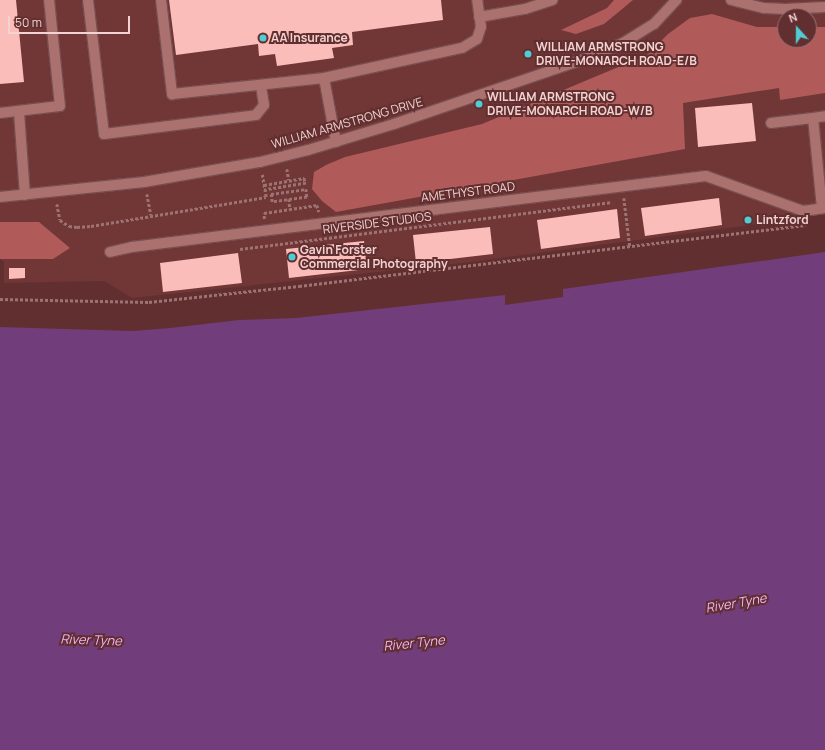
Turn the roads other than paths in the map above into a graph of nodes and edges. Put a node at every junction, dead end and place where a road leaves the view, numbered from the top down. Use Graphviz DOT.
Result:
graph roads {
  1 [pos="49,0"];
  2 [pos="88,0"];
  3 [pos="161,0"];
  4 [pos="477,0"];
  5 [pos="553,0"];
  6 [pos="676,0"];
  7 [pos="731,0"];
  8 [pos="825,7"];
  9 [pos="479,17"];
  10 [pos="324,78"];
  11 [pos="260,84"];
  12 [pos="19,112"];
  13 [pos="0,113"];
  14 [pos="825,116"];
  15 [pos="813,118"];
  16 [pos="771,123"];
  17 [pos="336,142"];
  18 [pos="25,195"];
  19 [pos="0,197"];
  20 [pos="824,208"];
  21 [pos="110,252"];
  1 -- 12 [label="street"];
  2 -- 11 [label="street"];
  3 -- 11 [label="street"];
  4 -- 9 [label="street"];
  5 -- 9 [label="street"];
  6 -- 17 [label="street, WILLIAM ARMSTRONG DRIVE"];
  7 -- 8 [label="street"];
  9 -- 10 [label="street"];
  10 -- 11 [label="street"];
  10 -- 17 [label="street"];
  12 -- 13 [label="street"];
  12 -- 18 [label="street"];
  14 -- 15 [label="street"];
  15 -- 16 [label="street"];
  15 -- 20 [label="street"];
  17 -- 18 [label="street, WILLIAM ARMSTRONG DRIVE"];
  18 -- 19 [label="street, WILLIAM ARMSTRONG DRIVE"];
  20 -- 21 [label="street, AMETHYST ROAD"];
}
